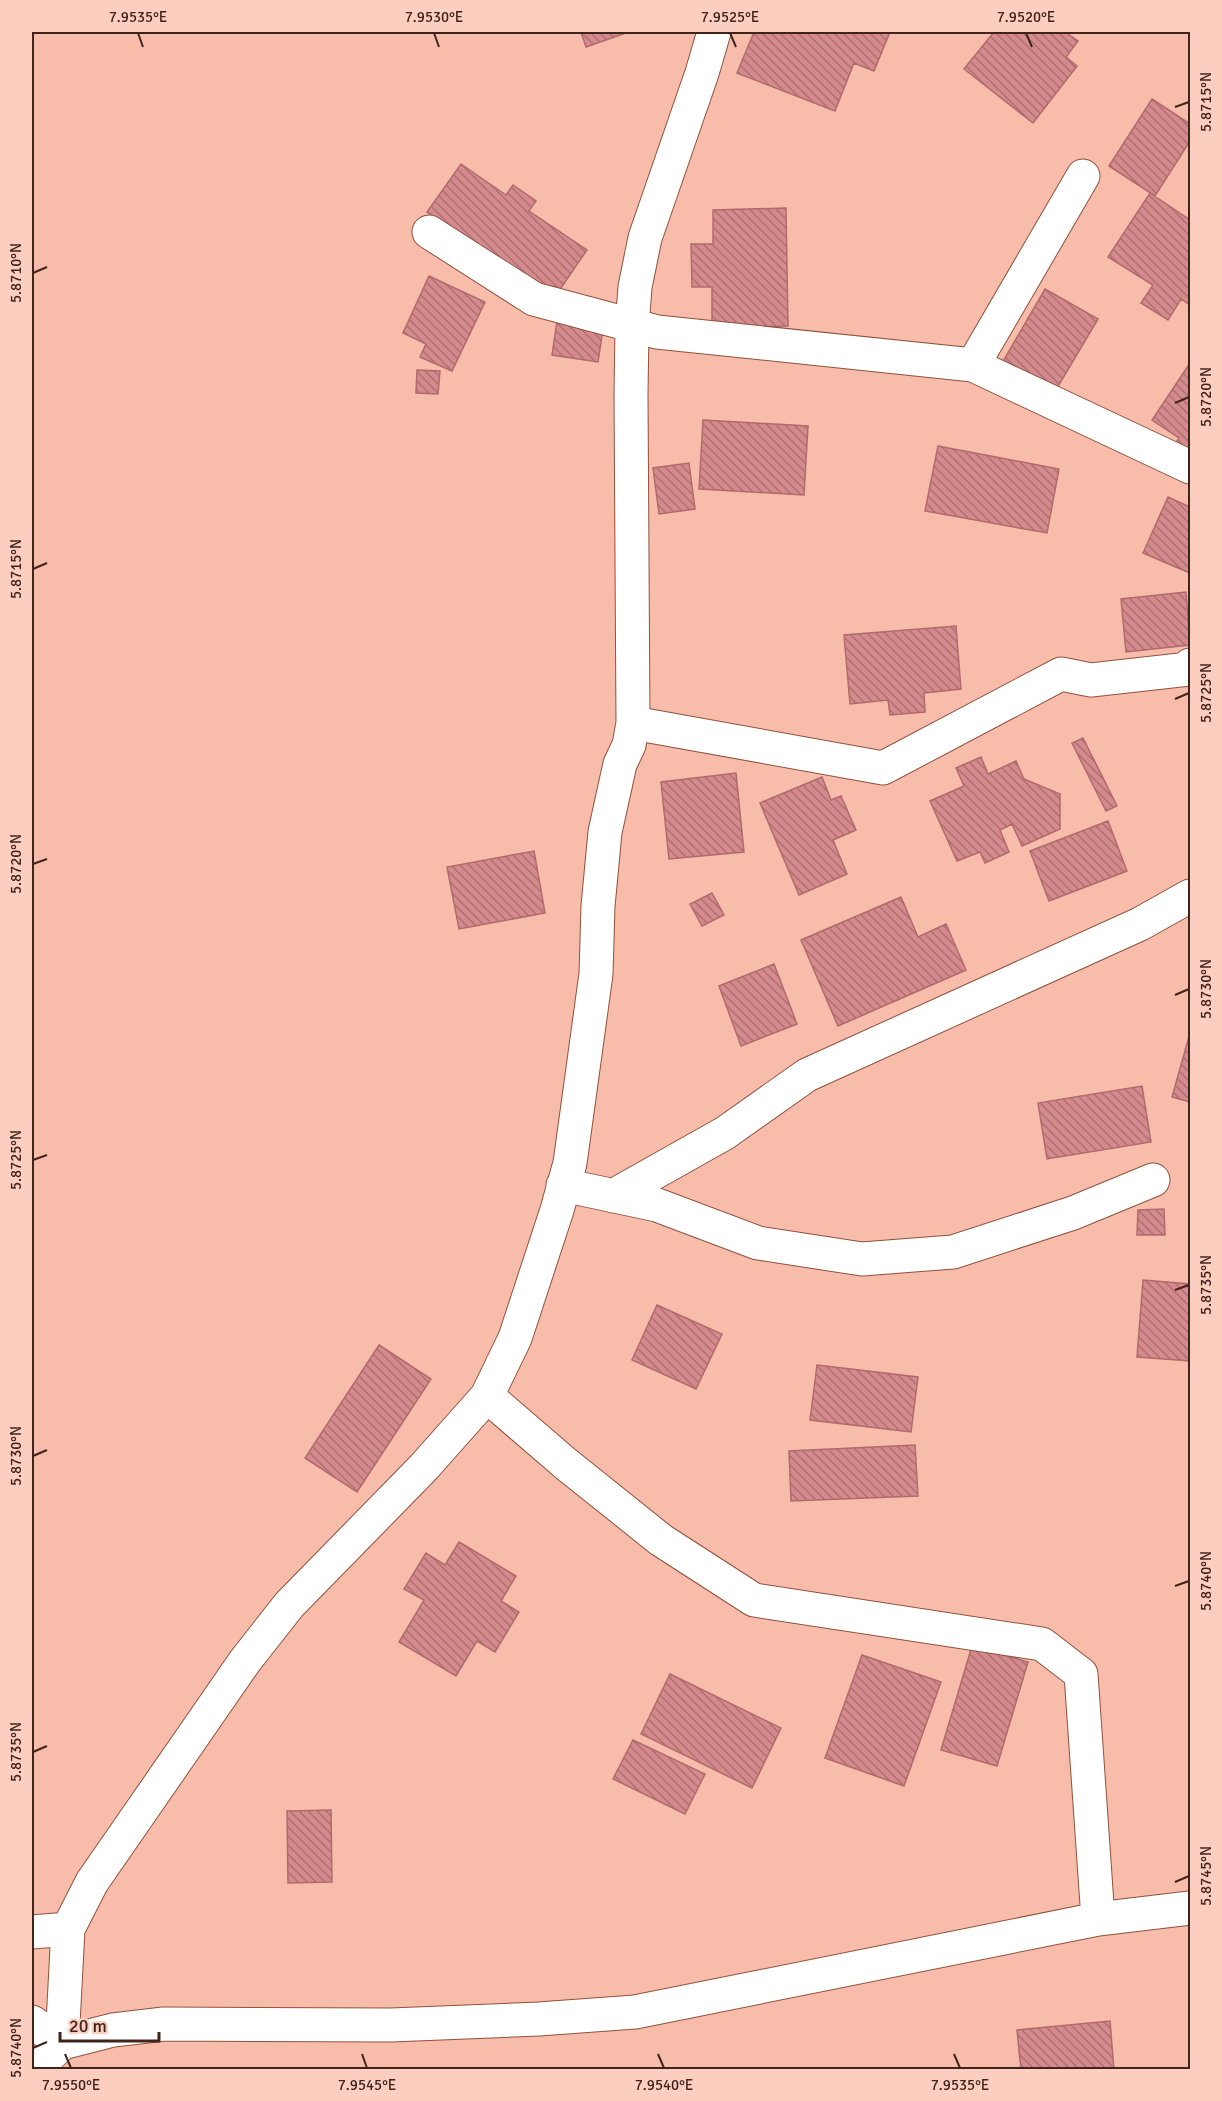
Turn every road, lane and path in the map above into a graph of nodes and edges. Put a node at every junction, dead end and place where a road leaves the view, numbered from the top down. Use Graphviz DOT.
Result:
graph roads {
  1 [pos="714,32"];
  2 [pos="1083,176"];
  3 [pos="429,232"];
  4 [pos="632,327"];
  5 [pos="973,365"];
  6 [pos="1191,467"];
  7 [pos="1191,665"];
  8 [pos="633,723"];
  9 [pos="1191,896"];
  10 [pos="1153,1180"];
  11 [pos="564,1185"];
  12 [pos="613,1196"];
  13 [pos="488,1396"];
  14 [pos="1191,1908"];
  15 [pos="1098,1919"];
  16 [pos="68,1929"];
  17 [pos="32,1932"];
  18 [pos="32,2022"];
  19 [pos="62,2043"];
  20 [pos="35,2070"];
  1 -- 4 [label="street"];
  2 -- 5 [label="street"];
  3 -- 4 [label="street"];
  4 -- 5 [label="street"];
  4 -- 8 [label="street"];
  5 -- 6 [label="street"];
  7 -- 8 [label="street"];
  8 -- 11 [label="street"];
  9 -- 12 [label="street"];
  10 -- 12 [label="street"];
  11 -- 12 [label="street"];
  11 -- 13 [label="street"];
  13 -- 15 [label="street"];
  13 -- 16 [label="street"];
  14 -- 15 [label="street"];
  15 -- 19 [label="street"];
  16 -- 17 [label="street"];
  16 -- 19 [label="street"];
  18 -- 19 [label="street"];
  19 -- 20 [label="street"];
}
